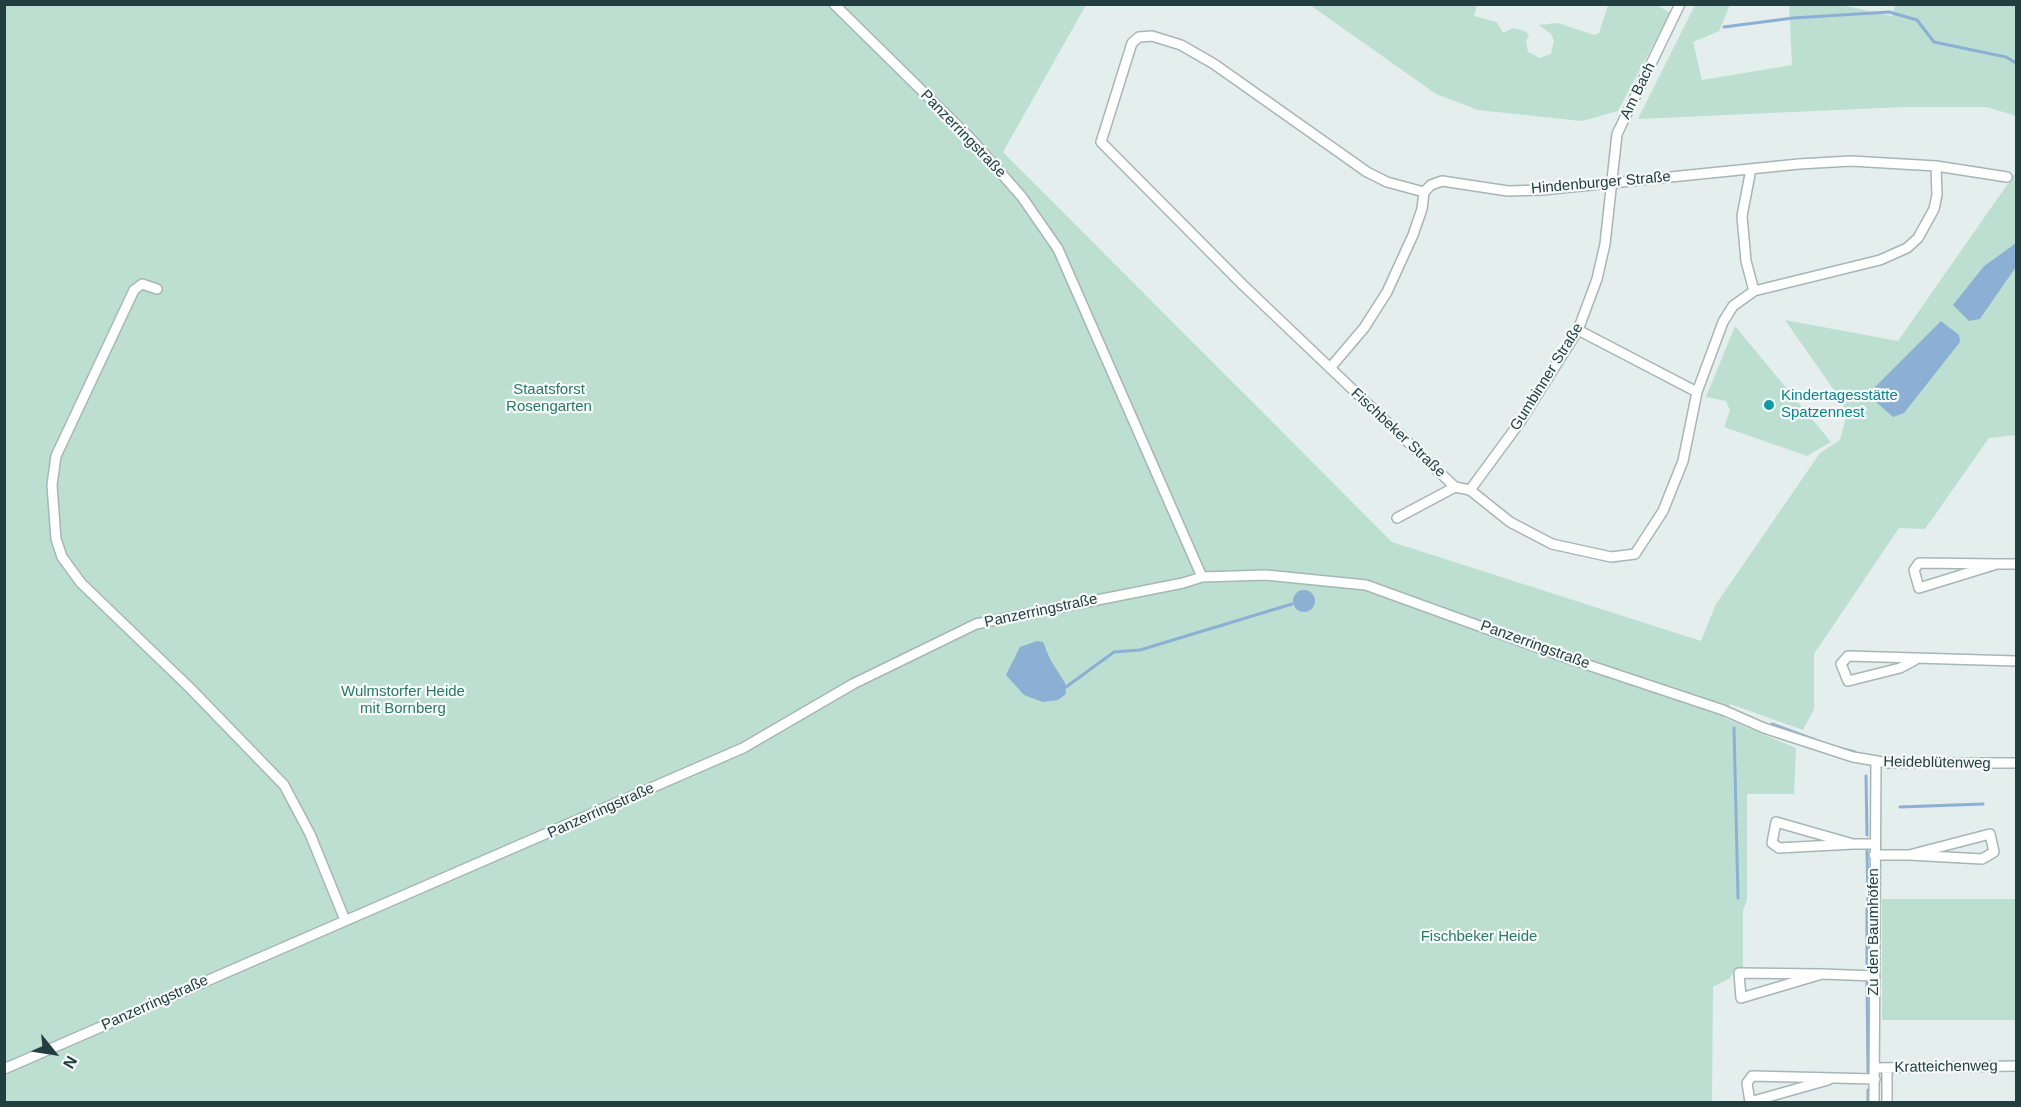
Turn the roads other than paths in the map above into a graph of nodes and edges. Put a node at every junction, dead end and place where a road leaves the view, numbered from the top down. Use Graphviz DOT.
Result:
graph roads {
  1 [pos="834,4"];
  2 [pos="1680,4"];
  3 [pos="1936,165"];
  4 [pos="1751,169"];
  5 [pos="2007,177"];
  6 [pos="1611,182"];
  7 [pos="1424,192"];
  8 [pos="157,289"];
  9 [pos="1754,291"];
  10 [pos="1578,330"];
  11 [pos="1330,368"];
  12 [pos="1697,392"];
  13 [pos="1455,487"];
  14 [pos="1470,490"];
  15 [pos="1397,518"];
  16 [pos="1997,564"];
  17 [pos="2016,564"];
  18 [pos="1202,577"];
  19 [pos="1916,660"];
  20 [pos="2016,661"];
  21 [pos="1724,710"];
  22 [pos="1876,762"];
  23 [pos="2016,763"];
  24 [pos="1853,844"];
  25 [pos="1874,844"];
  26 [pos="1874,855"];
  27 [pos="1910,855"];
  28 [pos="345,920"];
  29 [pos="1822,974"];
  30 [pos="1875,976"];
  31 [pos="2016,1066"];
  32 [pos="1875,1068"];
  33 [pos="1887,1068"];
  34 [pos="4,1069"];
  35 [pos="1875,1079"];
  36 [pos="1828,1080"];
  37 [pos="1874,1102"];
  38 [pos="1887,1102"];
  1 -- 18 [label="street, Panzerringstraße"];
  2 -- 6 [label="street, Am Bach"];
  3 -- 4 [label="street, Hindenburger Straße"];
  3 -- 5 [label="street, Hindenburger Straße"];
  3 -- 9 [label="street"];
  4 -- 6 [label="street, Hindenburger Straße"];
  4 -- 9 [label="street"];
  6 -- 7 [label="street, Hindenburger Straße"];
  6 -- 10 [label="street, Gumbinner Straße"];
  7 -- 11 [label="street"];
  7 -- 11 [label="street, Fischbeker Straße"];
  8 -- 28 [label="street"];
  9 -- 12 [label="street"];
  10 -- 12 [label="street"];
  10 -- 14 [label="street, Gumbinner Straße"];
  11 -- 13 [label="street, Fischbeker Straße"];
  12 -- 14 [label="street, Fischbeker Straße"];
  13 -- 14 [label="street, Fischbeker Straße"];
  13 -- 15 [label="street"];
  16 -- 16 [label="street"];
  16 -- 17 [label="street"];
  18 -- 21 [label="street, Panzerringstraße"];
  18 -- 28 [label="street, Panzerringstraße"];
  19 -- 19 [label="street"];
  19 -- 20 [label="street"];
  21 -- 22 [label="street, Heideblütenweg"];
  22 -- 23 [label="street, Heideblütenweg"];
  22 -- 25 [label="street, Zu den Baumhöfen"];
  24 -- 24 [label="street"];
  24 -- 25 [label="street"];
  25 -- 26 [label="street, Zu den Baumhöfen"];
  26 -- 27 [label="street"];
  26 -- 30 [label="street, Zu den Baumhöfen"];
  27 -- 27 [label="street"];
  28 -- 34 [label="street, Panzerringstraße"];
  29 -- 29 [label="street"];
  29 -- 30 [label="street"];
  30 -- 32 [label="street, Zu den Baumhöfen"];
  31 -- 33 [label="street, Kratteichenweg"];
  32 -- 33 [label="street, Kratteichenweg"];
  32 -- 35 [label="street, Zu den Baumhöfen"];
  33 -- 38 [label="street"];
  35 -- 36 [label="street"];
  35 -- 37 [label="street, Zu den Baumhöfen"];
  36 -- 36 [label="street"];
}
